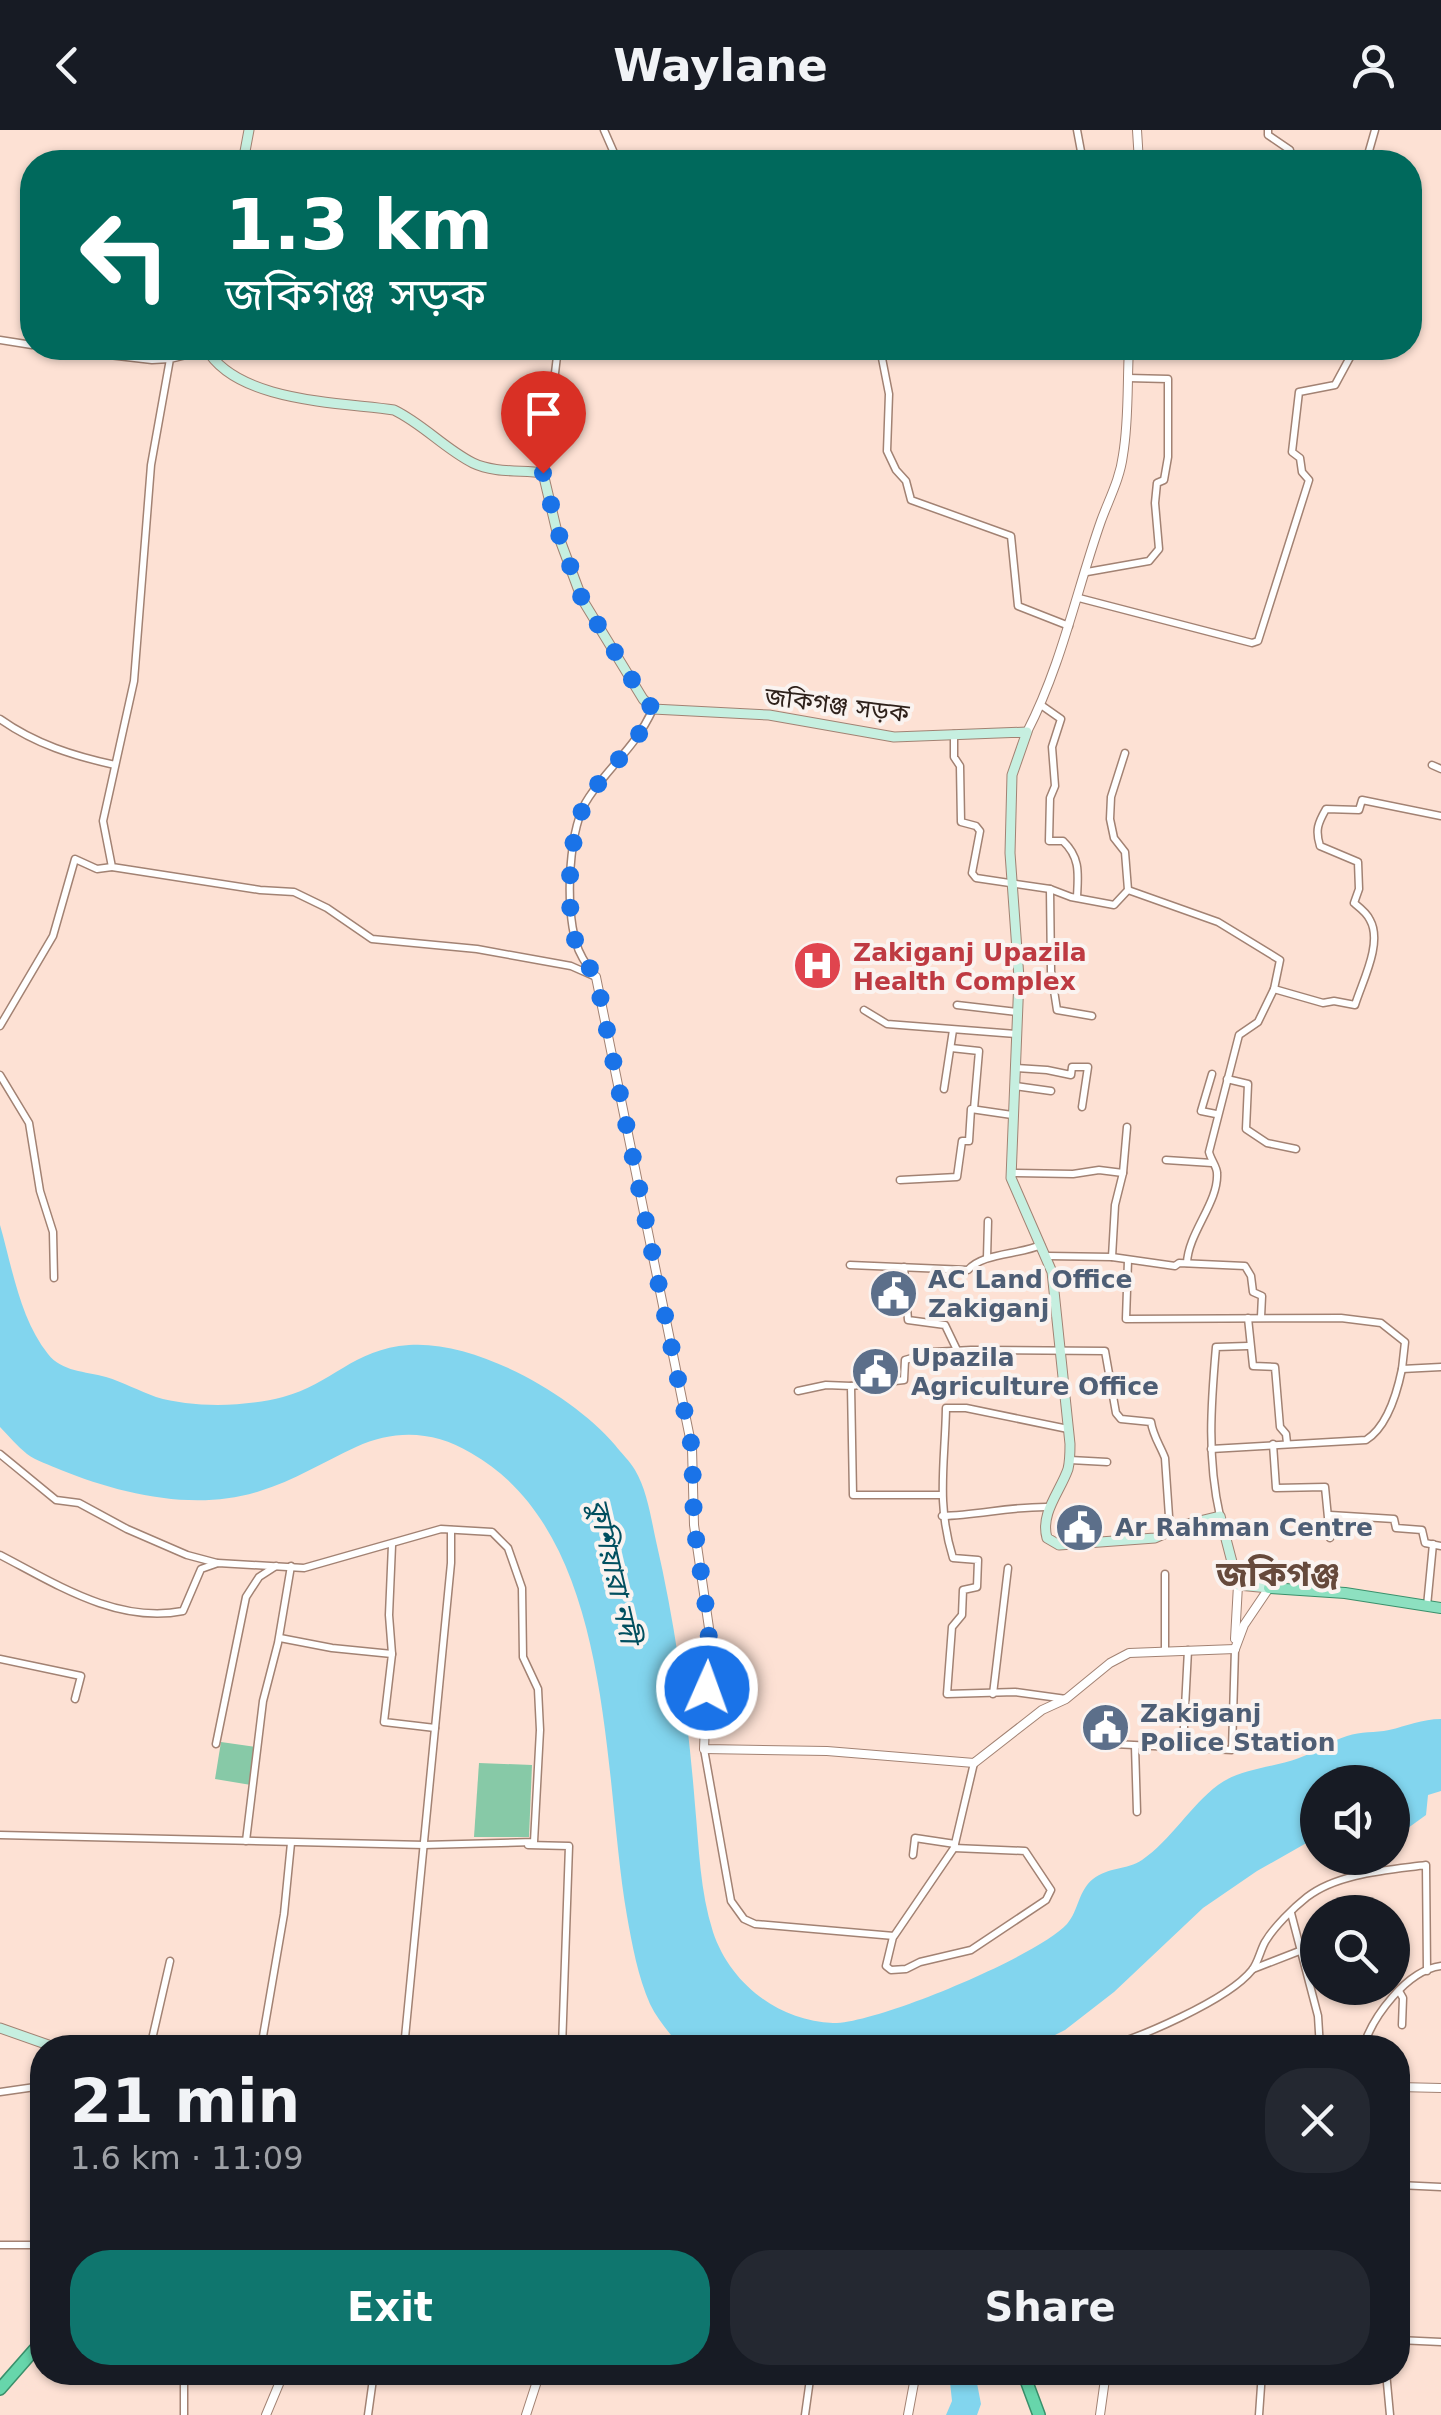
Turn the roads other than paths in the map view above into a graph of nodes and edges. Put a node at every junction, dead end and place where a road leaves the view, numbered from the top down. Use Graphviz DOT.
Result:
graph roads {
  1 [pos="1268,130"];
  2 [pos="1290,150"];
  3 [pos="170,360"];
  4 [pos="214,360"];
  5 [pos="557,360"];
  6 [pos="882,360"];
  7 [pos="1129,360"];
  8 [pos="1349,360"];
  9 [pos="1128,378"];
  10 [pos="543,473"];
  11 [pos="1087,572"];
  12 [pos="1079,598"];
  13 [pos="1070,627"];
  14 [pos="1041,704"];
  15 [pos="653,709"];
  16 [pos="0,719"];
  17 [pos="1027,732"];
  18 [pos="954,734"];
  19 [pos="1125,753"];
  20 [pos="115,765"];
  21 [pos="1432,765"];
  22 [pos="1441,768"];
  23 [pos="1441,816"];
  24 [pos="112,867"];
  25 [pos="1012,885"];
  26 [pos="1050,888"];
  27 [pos="1128,890"];
  28 [pos="1076,898"];
  29 [pos="596,976"];
  30 [pos="1274,989"];
  31 [pos="957,1005"];
  32 [pos="864,1010"];
  33 [pos="1017,1012"];
  34 [pos="1092,1016"];
  35 [pos="0,1026"];
  36 [pos="953,1030"];
  37 [pos="1016,1034"];
  38 [pos="950,1048"];
  39 [pos="1014,1068"];
  40 [pos="1212,1074"];
  41 [pos="0,1075"];
  42 [pos="1227,1079"];
  43 [pos="1014,1086"];
  44 [pos="944,1089"];
  45 [pos="1052,1091"];
  46 [pos="1082,1107"];
  47 [pos="974,1109"];
  48 [pos="1216,1114"];
  49 [pos="1012,1115"];
  50 [pos="1127,1126"];
  51 [pos="1296,1149"];
  52 [pos="1166,1160"];
  53 [pos="1212,1163"];
  54 [pos="1011,1173"];
  55 [pos="1123,1174"];
  56 [pos="900,1180"];
  57 [pos="988,1220"];
  58 [pos="1042,1244"];
  59 [pos="1048,1256"];
  60 [pos="1112,1257"];
  61 [pos="987,1258"];
  62 [pos="1128,1260"];
  63 [pos="1187,1264"];
  64 [pos="850,1265"];
  65 [pos="904,1267"];
  66 [pos="54,1278"];
  67 [pos="1261,1317"];
  68 [pos="1248,1318"];
  69 [pos="1248,1346"];
  70 [pos="958,1350"];
  71 [pos="1060,1350"];
  72 [pos="1441,1368"];
  73 [pos="1402,1369"];
  74 [pos="850,1386"];
  75 [pos="798,1390"];
  76 [pos="1068,1429"];
  77 [pos="1287,1443"];
  78 [pos="1273,1444"];
  79 [pos="1211,1449"];
  80 [pos="0,1454"];
  81 [pos="1070,1460"];
  82 [pos="1107,1462"];
  83 [pos="942,1495"];
  84 [pos="1050,1508"];
  85 [pos="942,1516"];
  86 [pos="1220,1516"];
  87 [pos="1330,1516"];
  88 [pos="451,1530"];
  89 [pos="1170,1531"];
  90 [pos="1330,1538"];
  91 [pos="392,1545"];
  92 [pos="1437,1545"];
  93 [pos="0,1555"];
  94 [pos="218,1563"];
  95 [pos="278,1565"];
  96 [pos="291,1566"];
  97 [pos="1008,1568"];
  98 [pos="1166,1574"];
  99 [pos="1238,1585"];
  100 [pos="1269,1588"];
  101 [pos="1427,1606"];
  102 [pos="1441,1608"];
  103 [pos="280,1638"];
  104 [pos="1164,1649"];
  105 [pos="1188,1649"];
  106 [pos="1235,1649"];
  107 [pos="392,1654"];
  108 [pos="0,1658"];
  109 [pos="993,1694"];
  110 [pos="75,1698"];
  111 [pos="1066,1698"];
  112 [pos="435,1728"];
  113 [pos="216,1744"];
  114 [pos="1114,1744"];
  115 [pos="1135,1746"];
  116 [pos="1183,1746"];
  117 [pos="704,1749"];
  118 [pos="974,1763"];
  119 [pos="1137,1812"];
  120 [pos="0,1836"];
  121 [pos="246,1842"];
  122 [pos="291,1843"];
  123 [pos="423,1845"];
  124 [pos="954,1846"];
  125 [pos="913,1855"];
  126 [pos="1291,1913"];
  127 [pos="894,1936"];
  128 [pos="1300,1943"];
  129 [pos="1300,1951"];
  130 [pos="170,1961"];
  131 [pos="1441,1966"];
  132 [pos="1253,1969"];
  133 [pos="1427,1971"];
  134 [pos="1410,1983"];
  135 [pos="1315,2005"];
  136 [pos="1386,2005"];
  137 [pos="1403,2005"];
  138 [pos="1402,2024"];
  139 [pos="0,2028"];
  140 [pos="153,2035"];
  141 [pos="263,2035"];
  142 [pos="405,2035"];
  143 [pos="563,2035"];
  144 [pos="1133,2035"];
  145 [pos="1319,2035"];
  146 [pos="1367,2035"];
  147 [pos="30,2039"];
  148 [pos="1410,2087"];
  149 [pos="30,2088"];
  150 [pos="1441,2088"];
  151 [pos="0,2092"];
  152 [pos="1410,2186"];
  153 [pos="1441,2187"];
  154 [pos="0,2244"];
  155 [pos="30,2245"];
  156 [pos="1410,2341"];
  157 [pos="1441,2342"];
  158 [pos="30,2355"];
  159 [pos="184,2385"];
  160 [pos="279,2385"];
  161 [pos="373,2385"];
  162 [pos="536,2385"];
  163 [pos="809,2385"];
  164 [pos="914,2385"];
  165 [pos="1028,2385"];
  166 [pos="1104,2385"];
  167 [pos="1261,2385"];
  168 [pos="1387,2385"];
  169 [pos="0,2390"];
  170 [pos="184,2415"];
  171 [pos="266,2415"];
  172 [pos="368,2415"];
  173 [pos="526,2415"];
  174 [pos="805,2415"];
  175 [pos="908,2415"];
  176 [pos="1039,2415"];
  177 [pos="1100,2415"];
  178 [pos="1259,2415"];
  179 [pos="1390,2415"];
  1 -- 2 [label="street"];
  3 -- 20 [label="street"];
  4 -- 10 [label="main road"];
  5 -- 10 [label="street"];
  6 -- 13 [label="street"];
  7 -- 9 [label="street"];
  8 -- 12 [label="street"];
  9 -- 11 [label="street"];
  9 -- 11 [label="street"];
  10 -- 15 [label="main road"];
  11 -- 12 [label="street"];
  12 -- 13 [label="street"];
  13 -- 14 [label="street"];
  14 -- 17 [label="street"];
  14 -- 28 [label="street"];
  15 -- 18 [label="main road, জকিগঞ্জ সড়ক"];
  15 -- 29 [label="street"];
  16 -- 20 [label="street"];
  17 -- 18 [label="main road, জকিগঞ্জ সড়ক"];
  17 -- 25 [label="main road"];
  18 -- 25 [label="street"];
  19 -- 27 [label="street"];
  20 -- 24 [label="street"];
  21 -- 22 [label="street"];
  23 -- 30 [label="street"];
  24 -- 29 [label="street"];
  24 -- 35 [label="street"];
  25 -- 26 [label="street"];
  25 -- 33 [label="main road"];
  26 -- 28 [label="street"];
  26 -- 34 [label="street"];
  27 -- 28 [label="street"];
  27 -- 30 [label="street"];
  29 -- 117 [label="street"];
  30 -- 42 [label="street"];
  31 -- 33 [label="street"];
  32 -- 36 [label="street"];
  33 -- 37 [label="main road"];
  36 -- 37 [label="street"];
  36 -- 38 [label="street"];
  37 -- 39 [label="main road"];
  38 -- 44 [label="street"];
  38 -- 47 [label="street"];
  39 -- 43 [label="main road"];
  39 -- 46 [label="street"];
  40 -- 48 [label="street"];
  41 -- 66 [label="street"];
  42 -- 48 [label="street"];
  42 -- 51 [label="street"];
  43 -- 45 [label="street"];
  43 -- 49 [label="main road"];
  47 -- 49 [label="street"];
  47 -- 56 [label="street"];
  48 -- 53 [label="street"];
  49 -- 54 [label="main road"];
  50 -- 55 [label="street"];
  52 -- 53 [label="street"];
  53 -- 63 [label="street"];
  54 -- 55 [label="street"];
  54 -- 58 [label="main road"];
  55 -- 60 [label="street"];
  57 -- 61 [label="street"];
  58 -- 59 [label="main road"];
  58 -- 61 [label="street"];
  59 -- 60 [label="street"];
  59 -- 71 [label="main road"];
  60 -- 62 [label="street"];
  61 -- 65 [label="street"];
  62 -- 63 [label="street"];
  62 -- 68 [label="street"];
  63 -- 67 [label="street"];
  64 -- 65 [label="street"];
  65 -- 70 [label="street"];
  67 -- 68 [label="street"];
  67 -- 73 [label="street"];
  68 -- 69 [label="street"];
  69 -- 77 [label="street"];
  69 -- 79 [label="street"];
  70 -- 71 [label="street"];
  70 -- 74 [label="street"];
  71 -- 76 [label="main road"];
  71 -- 89 [label="street"];
  72 -- 73 [label="street"];
  73 -- 77 [label="street"];
  74 -- 75 [label="street"];
  74 -- 83 [label="street"];
  76 -- 81 [label="main road"];
  76 -- 83 [label="street"];
  77 -- 78 [label="street"];
  78 -- 79 [label="street"];
  78 -- 87 [label="street"];
  79 -- 86 [label="street"];
  80 -- 94 [label="street"];
  81 -- 82 [label="street"];
  81 -- 84 [label="main road"];
  83 -- 85 [label="street"];
  84 -- 85 [label="street"];
  84 -- 89 [label="main road"];
  85 -- 109 [label="street"];
  86 -- 89 [label="main road"];
  86 -- 99 [label="main road"];
  87 -- 90 [label="street"];
  87 -- 92 [label="street"];
  88 -- 91 [label="street"];
  88 -- 112 [label="street"];
  88 -- 123 [label="street"];
  91 -- 96 [label="street"];
  91 -- 107 [label="street"];
  92 -- 101 [label="street"];
  93 -- 94 [label="street"];
  94 -- 95 [label="street"];
  95 -- 96 [label="street"];
  95 -- 113 [label="street"];
  96 -- 103 [label="street"];
  97 -- 109 [label="street"];
  98 -- 104 [label="street"];
  99 -- 100 [label="main road"];
  99 -- 106 [label="street"];
  100 -- 101 [label="main road"];
  100 -- 106 [label="street"];
  101 -- 102 [label="main road"];
  103 -- 107 [label="street"];
  103 -- 121 [label="street"];
  104 -- 105 [label="street"];
  104 -- 111 [label="street"];
  105 -- 106 [label="street"];
  105 -- 116 [label="street"];
  106 -- 116 [label="street"];
  107 -- 112 [label="street"];
  108 -- 110 [label="street"];
  109 -- 111 [label="street"];
  111 -- 118 [label="street"];
  112 -- 123 [label="street"];
  114 -- 115 [label="street"];
  115 -- 116 [label="street"];
  115 -- 119 [label="street"];
  117 -- 118 [label="street"];
  117 -- 127 [label="street"];
  118 -- 124 [label="street"];
  120 -- 121 [label="street"];
  121 -- 122 [label="street"];
  122 -- 123 [label="street"];
  122 -- 141 [label="street"];
  123 -- 142 [label="street"];
  123 -- 143 [label="street"];
  124 -- 125 [label="street"];
  124 -- 127 [label="street"];
  124 -- 127 [label="street"];
  126 -- 128 [label="street"];
  126 -- 132 [label="street"];
  126 -- 133 [label="street"];
  129 -- 132 [label="street"];
  130 -- 140 [label="street"];
  131 -- 133 [label="street"];
  132 -- 144 [label="street"];
  133 -- 134 [label="street"];
  135 -- 145 [label="street"];
  136 -- 146 [label="street"];
  137 -- 138 [label="street"];
  139 -- 147 [label="main road"];
  148 -- 150 [label="street"];
  149 -- 151 [label="street"];
  152 -- 153 [label="street"];
  154 -- 155 [label="street"];
  156 -- 157 [label="street"];
  158 -- 169 [label="highway"];
  159 -- 170 [label="street"];
  160 -- 171 [label="street"];
  161 -- 172 [label="street"];
  162 -- 173 [label="street"];
  163 -- 174 [label="street"];
  164 -- 175 [label="street"];
  165 -- 176 [label="highway"];
  166 -- 177 [label="street"];
  167 -- 178 [label="street"];
  168 -- 179 [label="street"];
}
